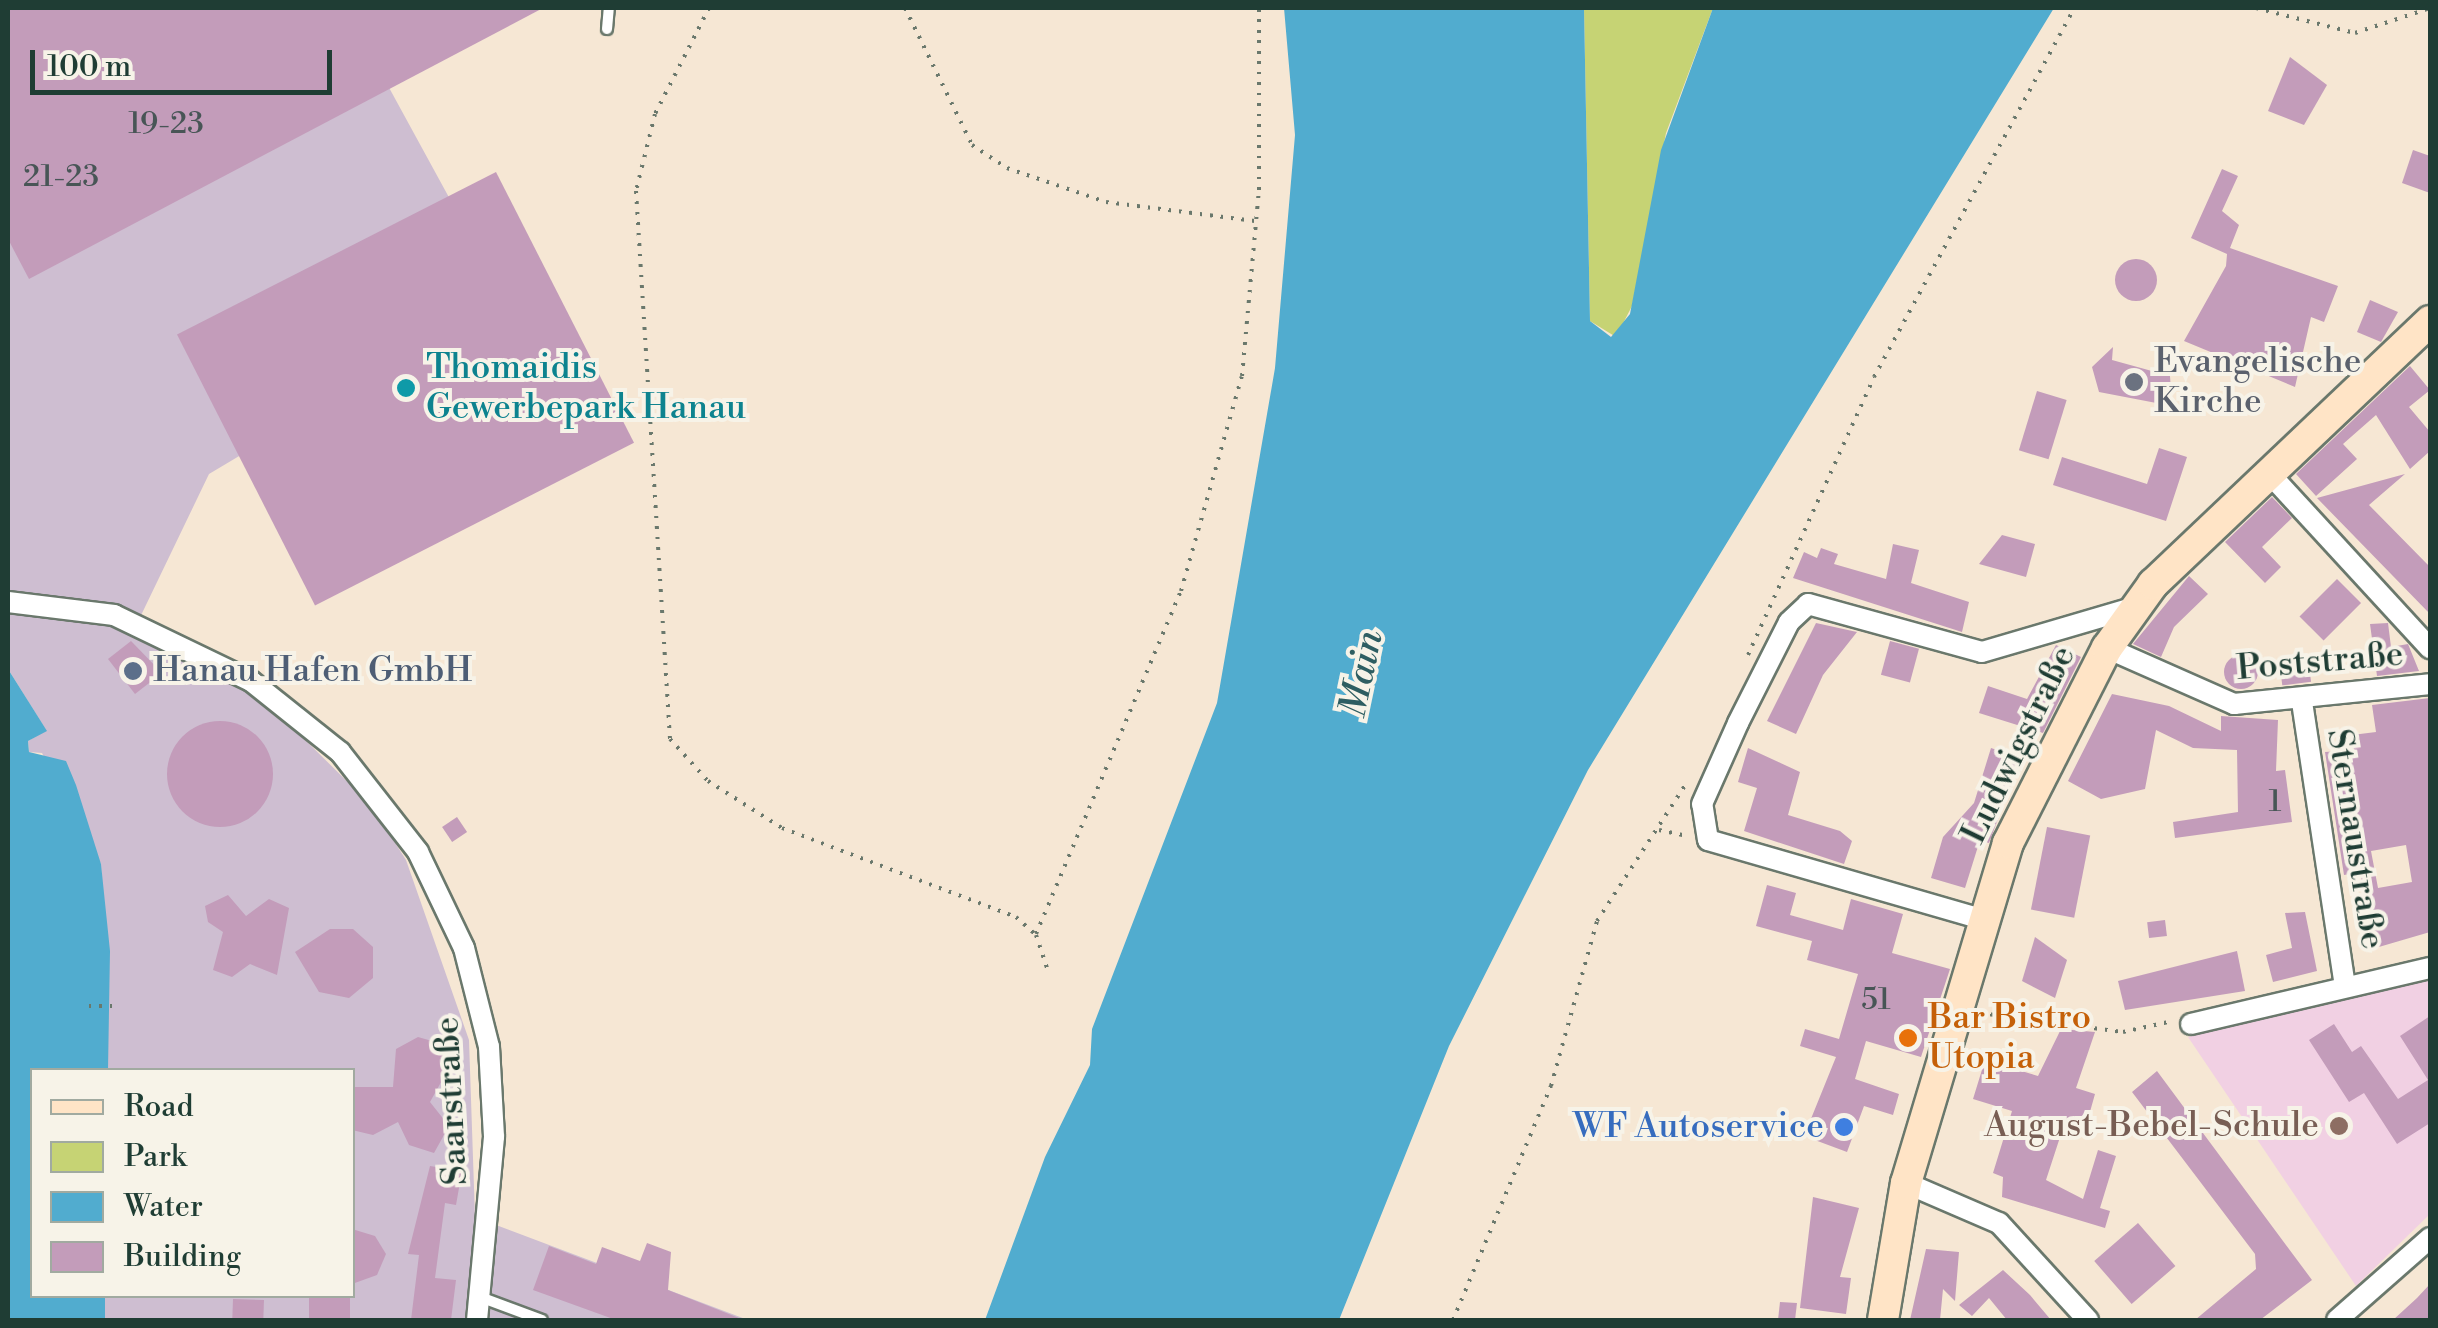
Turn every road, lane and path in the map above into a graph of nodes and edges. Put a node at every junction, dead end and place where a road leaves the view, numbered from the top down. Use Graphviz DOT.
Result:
graph roads {
  1 [pos="609,8"];
  2 [pos="709,8"];
  3 [pos="905,8"];
  4 [pos="1258,8"];
  5 [pos="2074,8"];
  6 [pos="2256,8"];
  7 [pos="2430,8"];
  8 [pos="608,29"];
  9 [pos="1256,222"];
  10 [pos="2430,320"];
  11 [pos="2267,471"];
  12 [pos="8,602"];
  13 [pos="2132,608"];
  14 [pos="2107,648"];
  15 [pos="2430,648"];
  16 [pos="1739,674"];
  17 [pos="2430,684"];
  18 [pos="2302,702"];
  19 [pos="1692,774"];
  20 [pos="1658,830"];
  21 [pos="1708,840"];
  22 [pos="1984,920"];
  23 [pos="1036,934"];
  24 [pos="2430,968"];
  25 [pos="1049,974"];
  26 [pos="2345,985"];
  27 [pos="89,1006"];
  28 [pos="112,1006"];
  29 [pos="1958,1009"];
  30 [pos="2191,1024"];
  31 [pos="1906,1183"];
  32 [pos="2430,1238"];
  33 [pos="480,1297"];
  34 [pos="477,1320"];
  35 [pos="542,1320"];
  36 [pos="1453,1320"];
  37 [pos="1883,1320"];
  38 [pos="2088,1320"];
  39 [pos="2338,1320"];
  1 -- 8 [label="lane"];
  2 -- 23 [label="path"];
  3 -- 9 [label="path"];
  4 -- 9 [label="path"];
  5 -- 16 [label="path"];
  6 -- 7 [label="path"];
  9 -- 23 [label="path"];
  10 -- 11 [label="main road, Ludwigstraße"];
  11 -- 13 [label="main road, Ludwigstraße"];
  11 -- 15 [label="street"];
  12 -- 33 [label="street, Saarstraße"];
  13 -- 14 [label="main road, Ludwigstraße"];
  13 -- 21 [label="street"];
  14 -- 18 [label="street, Poststraße"];
  14 -- 22 [label="main road, Ludwigstraße"];
  17 -- 18 [label="street, Poststraße"];
  18 -- 26 [label="street, Sternaustraße"];
  19 -- 20 [label="path"];
  20 -- 21 [label="path"];
  20 -- 36 [label="path"];
  21 -- 22 [label="street"];
  22 -- 29 [label="main road, Ludwigstraße"];
  23 -- 25 [label="path"];
  24 -- 26 [label="street"];
  26 -- 30 [label="street"];
  27 -- 28 [label="path"];
  29 -- 30 [label="path"];
  29 -- 31 [label="main road, Ludwigstraße"];
  31 -- 37 [label="main road, Ludwigstraße"];
  31 -- 38 [label="street"];
  32 -- 39 [label="street"];
  33 -- 34 [label="street, Saarstraße"];
  33 -- 35 [label="lane"];
}
